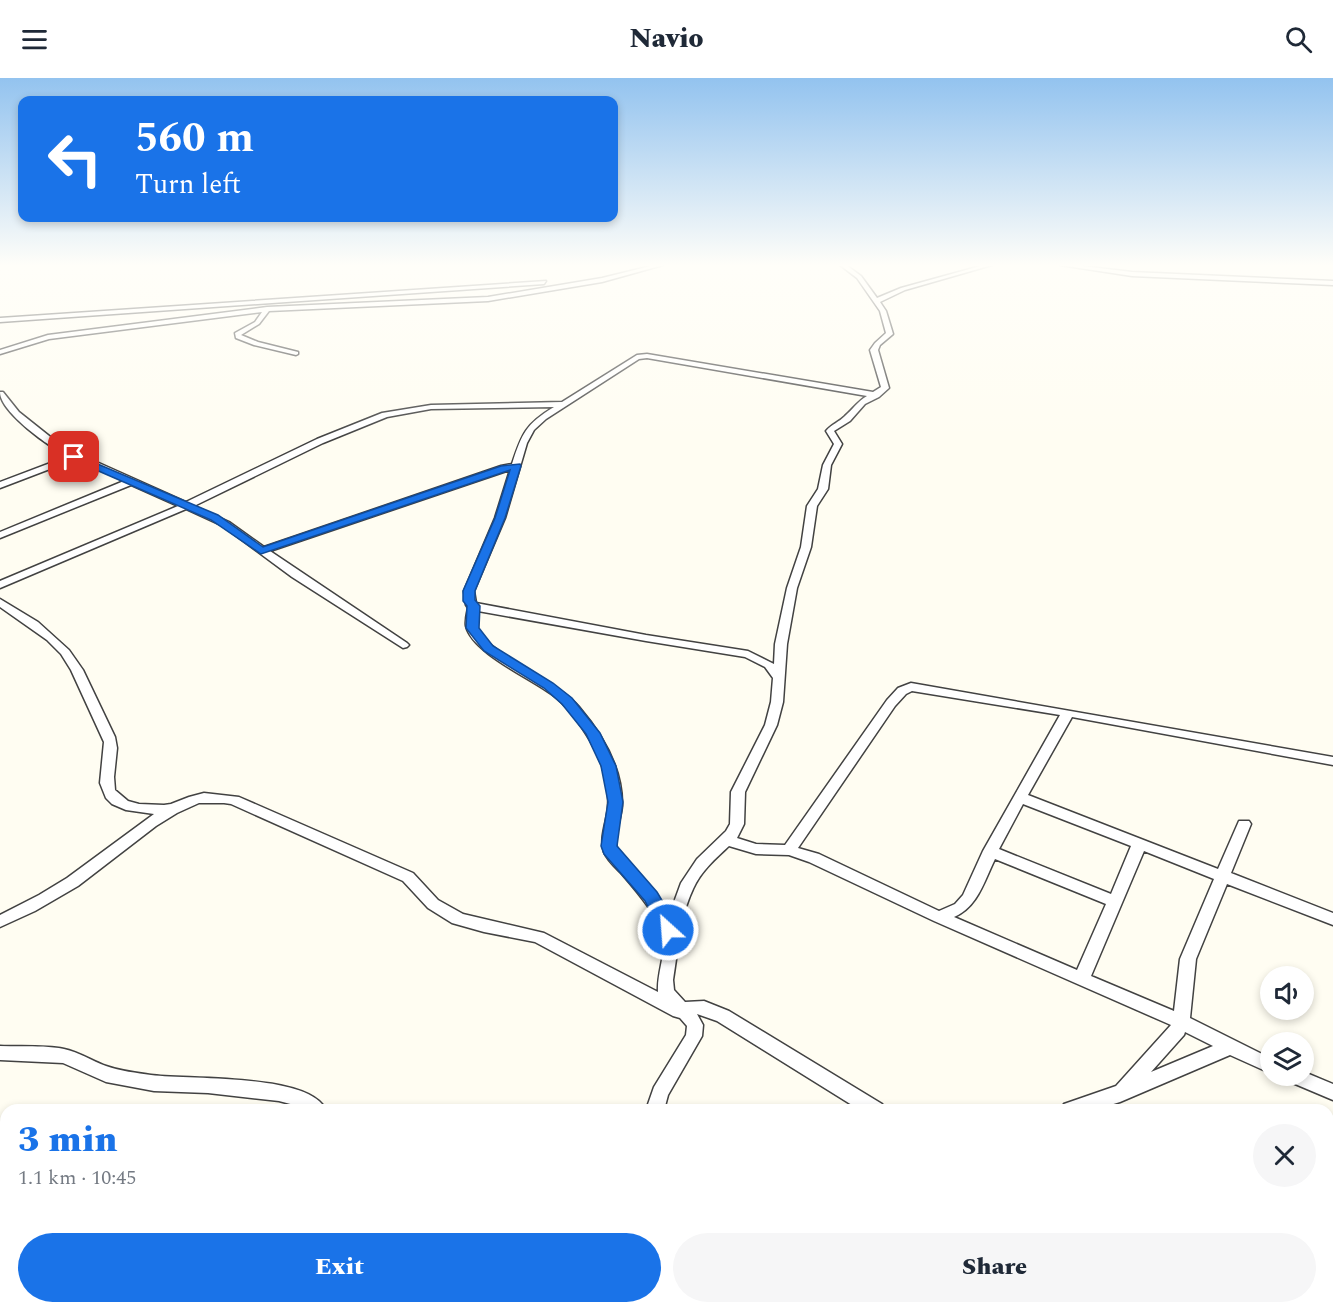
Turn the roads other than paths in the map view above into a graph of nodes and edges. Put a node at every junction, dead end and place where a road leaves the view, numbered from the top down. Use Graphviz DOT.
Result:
graph roads {
  1 [pos="77,323"];
  2 [pos="172,323"];
  3 [pos="257,323"];
  4 [pos="885,323"];
  5 [pos="56,336"];
  6 [pos="0,352"];
  7 [pos="296,353"];
  8 [pos="0,394"];
  9 [pos="876,395"];
  10 [pos="564,404"];
  11 [pos="74,457"];
  12 [pos="516,466"];
  13 [pos="130,482"];
  14 [pos="0,485"];
  15 [pos="186,506"];
  16 [pos="0,535"];
  17 [pos="261,551"];
  18 [pos="0,585"];
  19 [pos="0,602"];
  20 [pos="474,606"];
  21 [pos="403,645"];
  22 [pos="780,680"];
  23 [pos="1068,712"];
  24 [pos="1333,761"];
  25 [pos="1019,797"];
  26 [pos="173,810"];
  27 [pos="1244,825"];
  28 [pos="727,840"];
  29 [pos="1139,845"];
  30 [pos="789,850"];
  31 [pos="990,851"];
  32 [pos="1223,877"];
  33 [pos="1113,901"];
  34 [pos="939,917"];
  35 [pos="1333,919"];
  36 [pos="0,921"];
  37 [pos="673,944"];
  38 [pos="1082,978"];
  39 [pos="687,1013"];
  40 [pos="1181,1022"];
  41 [pos="1230,1047"];
  42 [pos="0,1053"];
  43 [pos="1260,1061"];
  44 [pos="1314,1084"];
  45 [pos="1333,1092"];
  46 [pos="1120,1094"];
  47 [pos="309,1104"];
  48 [pos="657,1104"];
  49 [pos="866,1104"];
  50 [pos="1089,1104"];
  1 -- 5 [label="street"];
  2 -- 5 [label="street"];
  3 -- 7 [label="street"];
  4 -- 9 [label="street"];
  5 -- 6 [label="street"];
  8 -- 11 [label="street"];
  9 -- 10 [label="street"];
  9 -- 22 [label="street"];
  10 -- 12 [label="street"];
  10 -- 15 [label="street"];
  11 -- 13 [label="street"];
  11 -- 14 [label="street"];
  12 -- 17 [label="street"];
  12 -- 20 [label="street"];
  13 -- 15 [label="street"];
  13 -- 16 [label="street"];
  15 -- 17 [label="street"];
  15 -- 18 [label="street"];
  17 -- 21 [label="street"];
  19 -- 26 [label="street"];
  20 -- 22 [label="street"];
  20 -- 37 [label="street"];
  22 -- 28 [label="street"];
  23 -- 24 [label="street"];
  23 -- 25 [label="street"];
  23 -- 30 [label="street"];
  25 -- 29 [label="street"];
  25 -- 31 [label="street"];
  26 -- 36 [label="street"];
  26 -- 39 [label="street"];
  27 -- 32 [label="street"];
  28 -- 30 [label="street"];
  28 -- 37 [label="street"];
  29 -- 32 [label="street"];
  29 -- 33 [label="street"];
  30 -- 34 [label="street"];
  31 -- 33 [label="street"];
  31 -- 34 [label="street"];
  32 -- 35 [label="street"];
  32 -- 40 [label="street"];
  33 -- 38 [label="street"];
  34 -- 38 [label="street"];
  37 -- 39 [label="street"];
  38 -- 40 [label="street"];
  39 -- 48 [label="street"];
  39 -- 49 [label="street"];
  40 -- 41 [label="street"];
  40 -- 46 [label="street"];
  41 -- 43 [label="street"];
  41 -- 46 [label="street"];
  42 -- 47 [label="street"];
  44 -- 45 [label="street"];
  46 -- 50 [label="street"];
}
